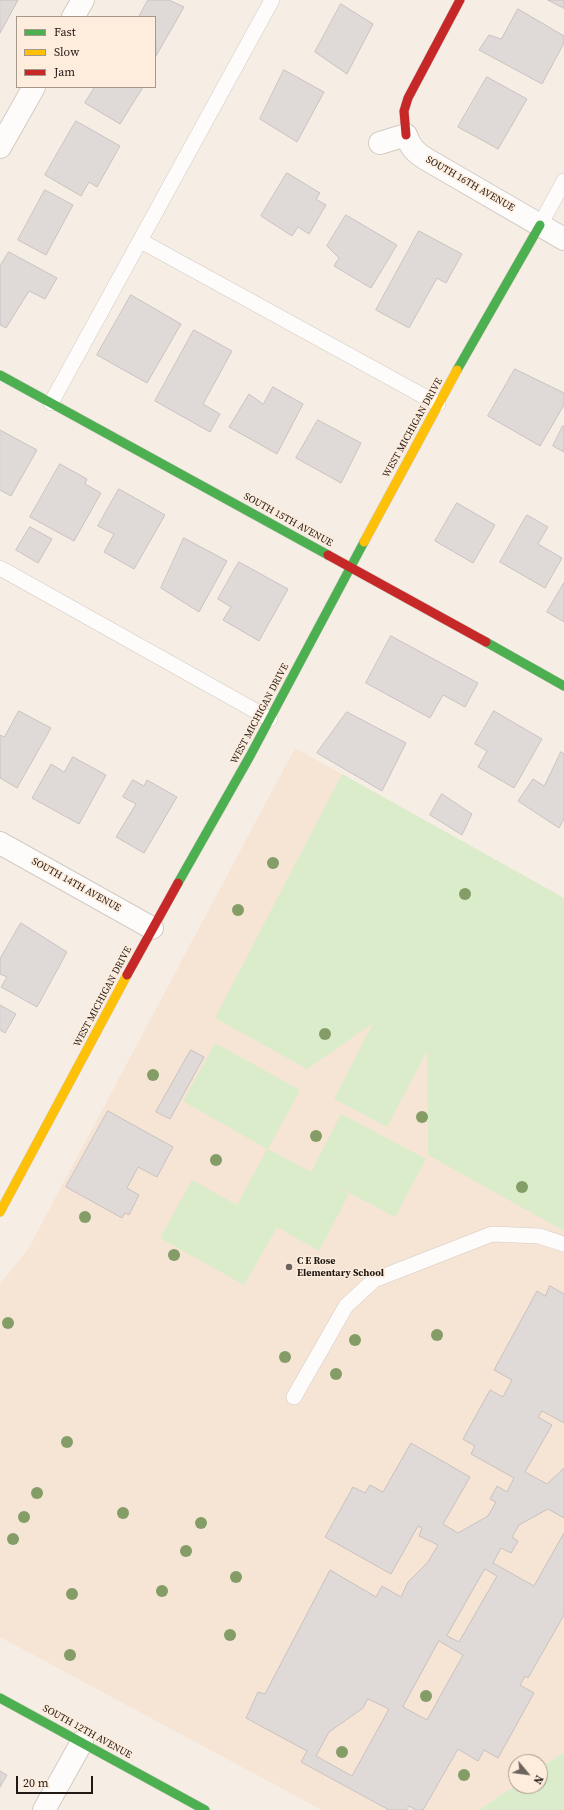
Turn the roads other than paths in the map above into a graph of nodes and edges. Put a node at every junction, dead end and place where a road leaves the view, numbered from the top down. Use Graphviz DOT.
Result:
graph roads {
  1 [pos="83,0"];
  2 [pos="272,0"];
  3 [pos="460,0"];
  4 [pos="74,16"];
  5 [pos="33,88"];
  6 [pos="406,136"];
  7 [pos="380,143"];
  8 [pos="0,147"];
  9 [pos="564,181"];
  10 [pos="540,225"];
  11 [pos="564,239"];
  12 [pos="140,241"];
  13 [pos="0,375"];
  14 [pos="51,403"];
  15 [pos="438,404"];
  16 [pos="350,567"];
  17 [pos="0,568"];
  18 [pos="564,686"];
  19 [pos="270,719"];
  20 [pos="0,843"];
  21 [pos="152,928"];
  22 [pos="0,1212"];
  23 [pos="564,1244"];
  24 [pos="294,1397"];
  25 [pos="0,1698"];
  26 [pos="82,1742"];
  27 [pos="44,1810"];
  28 [pos="205,1810"];
  1 -- 4 [label="street"];
  2 -- 12 [label="lane"];
  3 -- 6 [label="street"];
  5 -- 8 [label="street"];
  6 -- 7 [label="street"];
  6 -- 10 [label="street, SOUTH 16TH AVENUE"];
  9 -- 10 [label="lane"];
  10 -- 11 [label="street, SOUTH 16TH AVENUE"];
  10 -- 15 [label="street, WEST MICHIGAN DRIVE"];
  12 -- 14 [label="lane"];
  12 -- 15 [label="lane"];
  13 -- 14 [label="street, SOUTH 15TH AVENUE"];
  14 -- 16 [label="street, SOUTH 15TH AVENUE"];
  15 -- 16 [label="street, WEST MICHIGAN DRIVE"];
  16 -- 18 [label="street, SOUTH 15TH AVENUE"];
  16 -- 19 [label="street, WEST MICHIGAN DRIVE"];
  17 -- 19 [label="lane"];
  19 -- 21 [label="street, WEST MICHIGAN DRIVE"];
  20 -- 21 [label="street, SOUTH 14TH AVENUE"];
  21 -- 22 [label="street, WEST MICHIGAN DRIVE"];
  23 -- 24 [label="lane"];
  25 -- 26 [label="street, SOUTH 12TH AVENUE"];
  26 -- 27 [label="street"];
  26 -- 28 [label="street, SOUTH 12TH AVENUE"];
}
